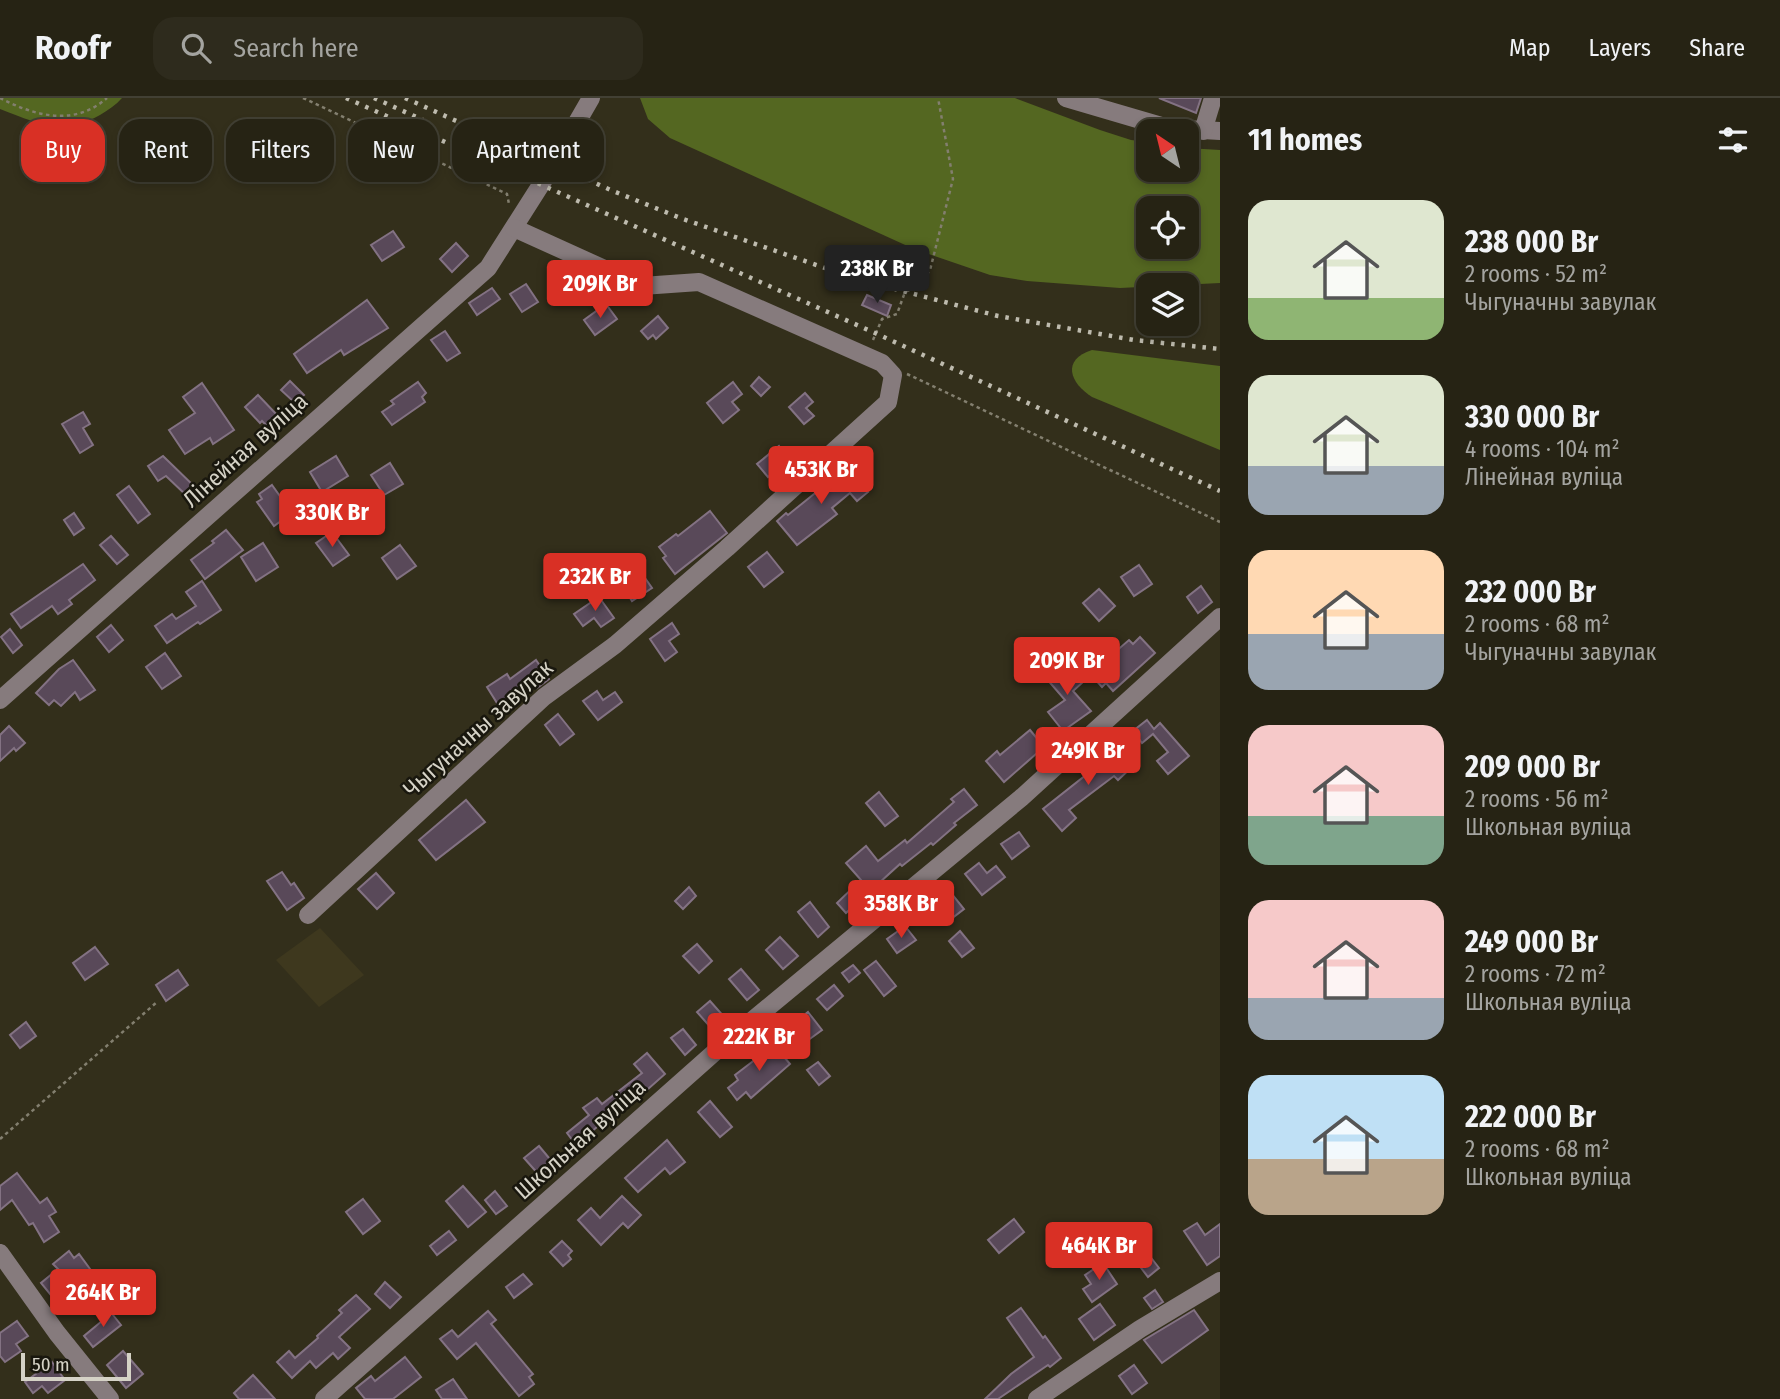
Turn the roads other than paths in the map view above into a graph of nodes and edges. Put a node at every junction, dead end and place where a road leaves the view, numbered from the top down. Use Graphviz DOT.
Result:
graph roads {
  1 [pos="591,98"];
  2 [pos="1066,98"];
  3 [pos="1213,98"];
  4 [pos="1211,131"];
  5 [pos="514,228"];
  6 [pos="1220,617"];
  7 [pos="0,700"];
  8 [pos="308,915"];
  9 [pos="0,1253"];
  10 [pos="1220,1281"];
  11 [pos="110,1399"];
  12 [pos="324,1399"];
  13 [pos="1037,1399"];
  1 -- 5 [label="street, Лінейная вуліца"];
  2 -- 4 [label="street"];
  3 -- 4 [label="street"];
  5 -- 7 [label="street, Лінейная вуліца"];
  5 -- 8 [label="street, Чыгуначны завулак"];
  6 -- 12 [label="street, Школьная вуліца"];
  9 -- 11 [label="street"];
  10 -- 13 [label="street"];
}
